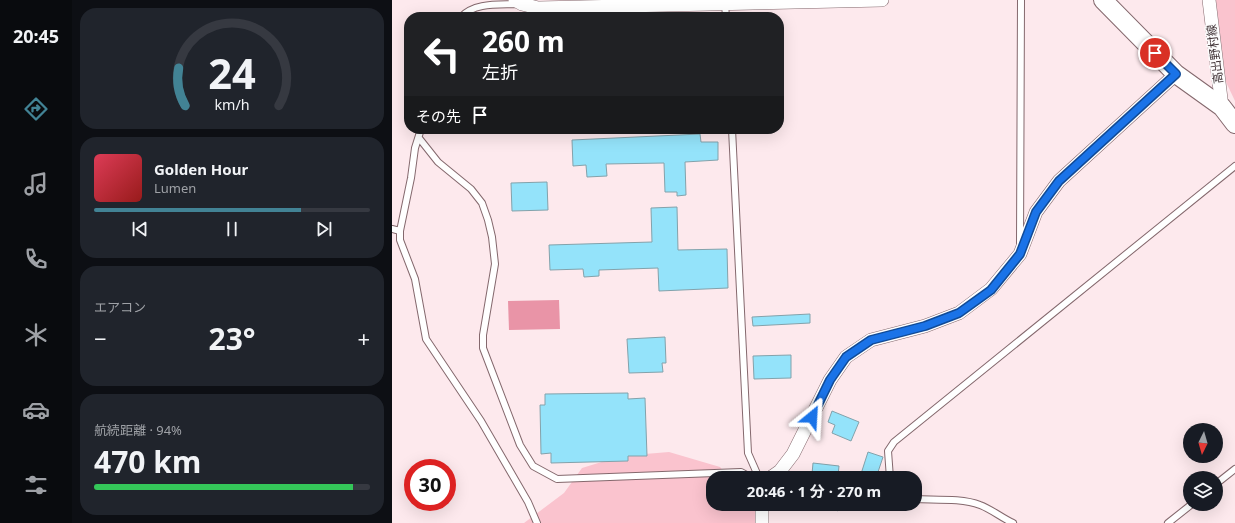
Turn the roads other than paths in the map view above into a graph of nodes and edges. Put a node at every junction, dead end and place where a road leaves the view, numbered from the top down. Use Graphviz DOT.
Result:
graph roads {
  1 [pos="882,0"];
  2 [pos="1021,0"];
  3 [pos="1103,0"];
  4 [pos="1209,0"];
  5 [pos="519,2"];
  6 [pos="726,11"];
  7 [pos="467,12"];
  8 [pos="1176,74"];
  9 [pos="1222,107"];
  10 [pos="1235,124"];
  11 [pos="420,134"];
  12 [pos="732,134"];
  13 [pos="419,138"];
  14 [pos="1235,166"];
  15 [pos="392,229"];
  16 [pos="400,231"];
  17 [pos="1020,254"];
  18 [pos="1235,469"];
  19 [pos="756,471"];
  20 [pos="780,471"];
  21 [pos="889,471"];
  22 [pos="706,473"];
  23 [pos="1223,478"];
  24 [pos="922,499"];
  25 [pos="762,511"];
  26 [pos="1183,511"];
  27 [pos="537,523"];
  28 [pos="762,523"];
  29 [pos="1013,523"];
  30 [pos="1168,523"];
  1 -- 6 [label="street"];
  2 -- 17 [label="lane"];
  3 -- 8 [label="street"];
  4 -- 9 [label="street, 高出野村線"];
  5 -- 6 [label="street"];
  5 -- 7 [label="lane"];
  8 -- 9 [label="street"];
  8 -- 17 [label="street"];
  9 -- 10 [label="street"];
  11 -- 13 [label="lane"];
  12 -- 19 [label="lane"];
  13 -- 16 [label="lane"];
  13 -- 22 [label="lane"];
  14 -- 21 [label="lane"];
  15 -- 16 [label="lane"];
  16 -- 27 [label="lane"];
  17 -- 20 [label="street"];
  18 -- 23 [label="lane"];
  24 -- 29 [label="lane"];
  25 -- 28 [label="street"];
  26 -- 30 [label="lane"];
}
